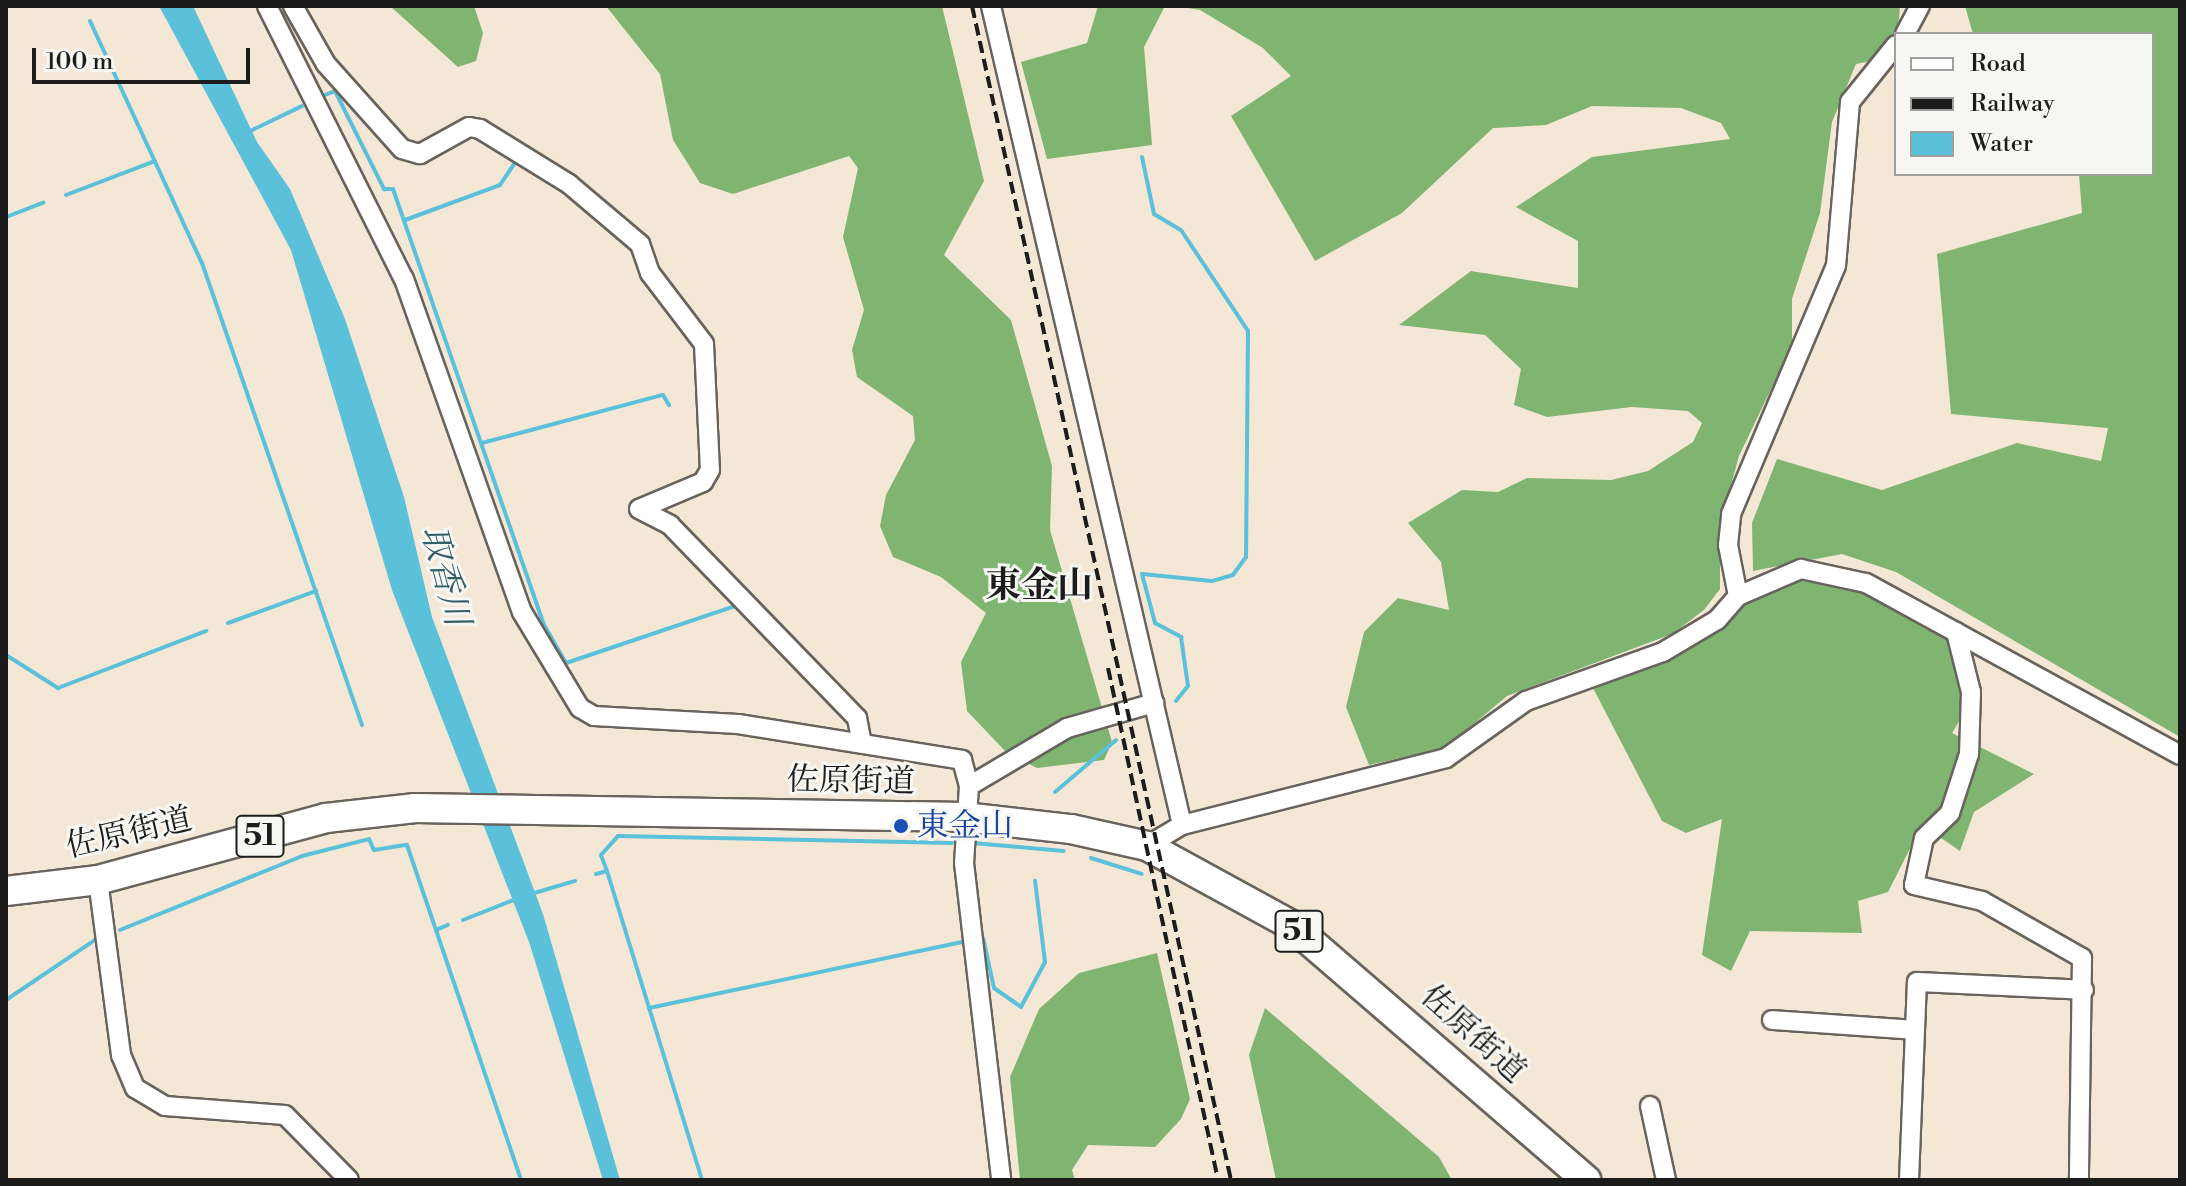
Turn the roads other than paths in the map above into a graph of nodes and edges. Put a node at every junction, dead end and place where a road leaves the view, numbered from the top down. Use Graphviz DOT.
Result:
graph roads {
  1 [pos="267,6"];
  2 [pos="293,6"];
  3 [pos="991,6"];
  4 [pos="1920,6"];
  5 [pos="1906,32"];
  6 [pos="1894,47"];
  7 [pos="1738,596"];
  8 [pos="1956,632"];
  9 [pos="1154,703"];
  10 [pos="862,744"];
  11 [pos="2180,755"];
  12 [pos="969,786"];
  13 [pos="964,817"];
  14 [pos="1182,825"];
  15 [pos="1147,846"];
  16 [pos="98,880"];
  17 [pos="6,891"];
  18 [pos="2084,990"];
  19 [pos="1772,1020"];
  20 [pos="1915,1030"];
  21 [pos="1650,1106"];
  22 [pos="349,1180"];
  23 [pos="1001,1180"];
  24 [pos="1586,1180"];
  25 [pos="1666,1180"];
  26 [pos="1909,1180"];
  27 [pos="2079,1180"];
  1 -- 10 [label="street"];
  2 -- 10 [label="street"];
  3 -- 9 [label="street"];
  4 -- 5 [label="street"];
  6 -- 7 [label="street"];
  7 -- 8 [label="street"];
  7 -- 14 [label="street"];
  8 -- 11 [label="street"];
  8 -- 18 [label="street"];
  9 -- 12 [label="street"];
  9 -- 14 [label="street"];
  10 -- 12 [label="street"];
  12 -- 13 [label="street"];
  13 -- 15 [label="highway, 佐原街道 / 51"];
  13 -- 16 [label="highway, 佐原街道 / 51"];
  13 -- 23 [label="street"];
  14 -- 15 [label="street"];
  15 -- 24 [label="highway, 佐原街道 / 51"];
  16 -- 17 [label="highway, 佐原街道 / 51"];
  16 -- 22 [label="street"];
  18 -- 20 [label="street"];
  18 -- 27 [label="street"];
  19 -- 20 [label="street"];
  20 -- 26 [label="street"];
  21 -- 25 [label="street"];
}
